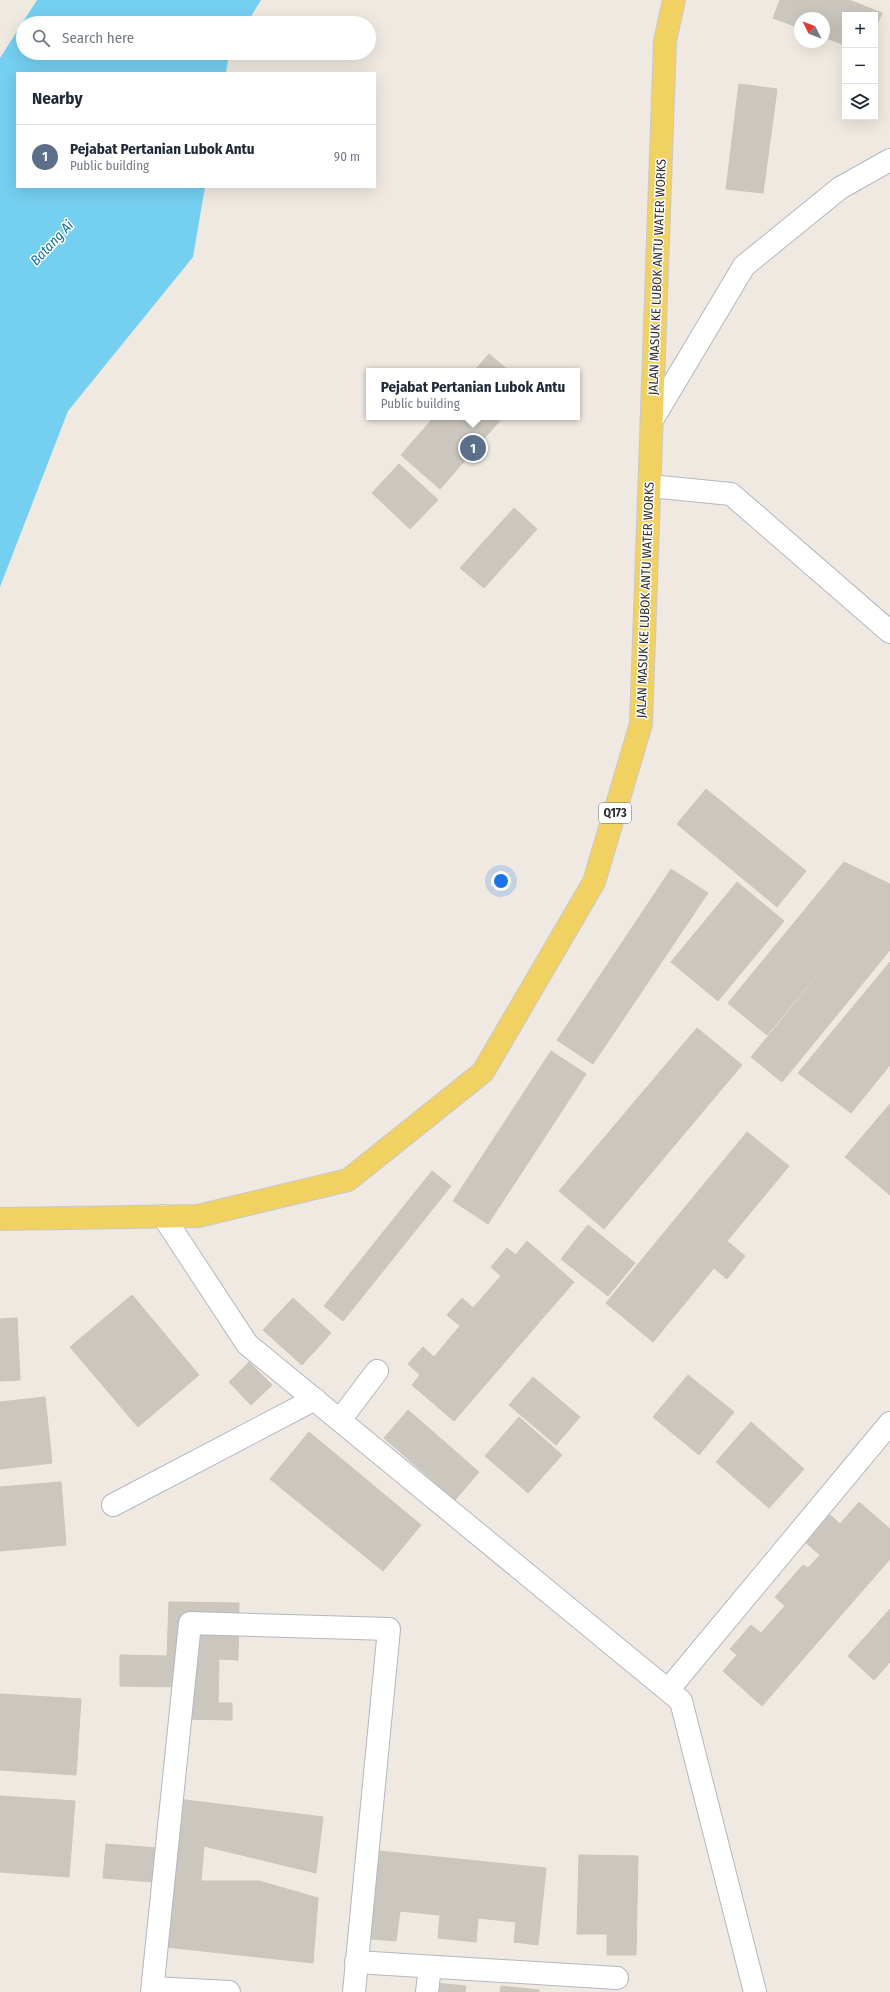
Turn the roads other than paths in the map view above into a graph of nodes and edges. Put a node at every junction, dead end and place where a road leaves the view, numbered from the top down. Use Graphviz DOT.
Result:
graph roads {
  1 [pos="674,0"];
  2 [pos="890,160"];
  3 [pos="652,420"];
  4 [pos="650,486"];
  5 [pos="890,632"];
  6 [pos="164,1216"];
  7 [pos="0,1219"];
  8 [pos="378,1371"];
  9 [pos="315,1399"];
  10 [pos="340,1420"];
  11 [pos="890,1423"];
  12 [pos="114,1505"];
  13 [pos="668,1690"];
  14 [pos="356,1962"];
  15 [pos="430,1967"];
  16 [pos="617,1978"];
  17 [pos="153,1990"];
  18 [pos="229,1992"];
  19 [pos="354,1992"];
  20 [pos="427,1992"];
  21 [pos="755,1992"];
  1 -- 3 [label="main road, JALAN MASUK KE LUBOK ANTU WATER WORKS / Q173"];
  2 -- 3 [label="street"];
  3 -- 4 [label="main road, JALAN MASUK KE LUBOK ANTU WATER WORKS / Q173"];
  4 -- 5 [label="street"];
  4 -- 6 [label="main road, JALAN MASUK KE LUBOK ANTU WATER WORKS / Q173"];
  6 -- 7 [label="main road, JALAN MASUK KE LUBOK ANTU WATER WORKS / Q173"];
  6 -- 9 [label="street"];
  8 -- 10 [label="street"];
  9 -- 10 [label="street"];
  9 -- 12 [label="street"];
  10 -- 13 [label="street"];
  11 -- 13 [label="street"];
  13 -- 21 [label="street"];
  14 -- 15 [label="street"];
  14 -- 17 [label="street"];
  14 -- 19 [label="street"];
  15 -- 16 [label="street"];
  15 -- 20 [label="street"];
  17 -- 18 [label="street"];
}
